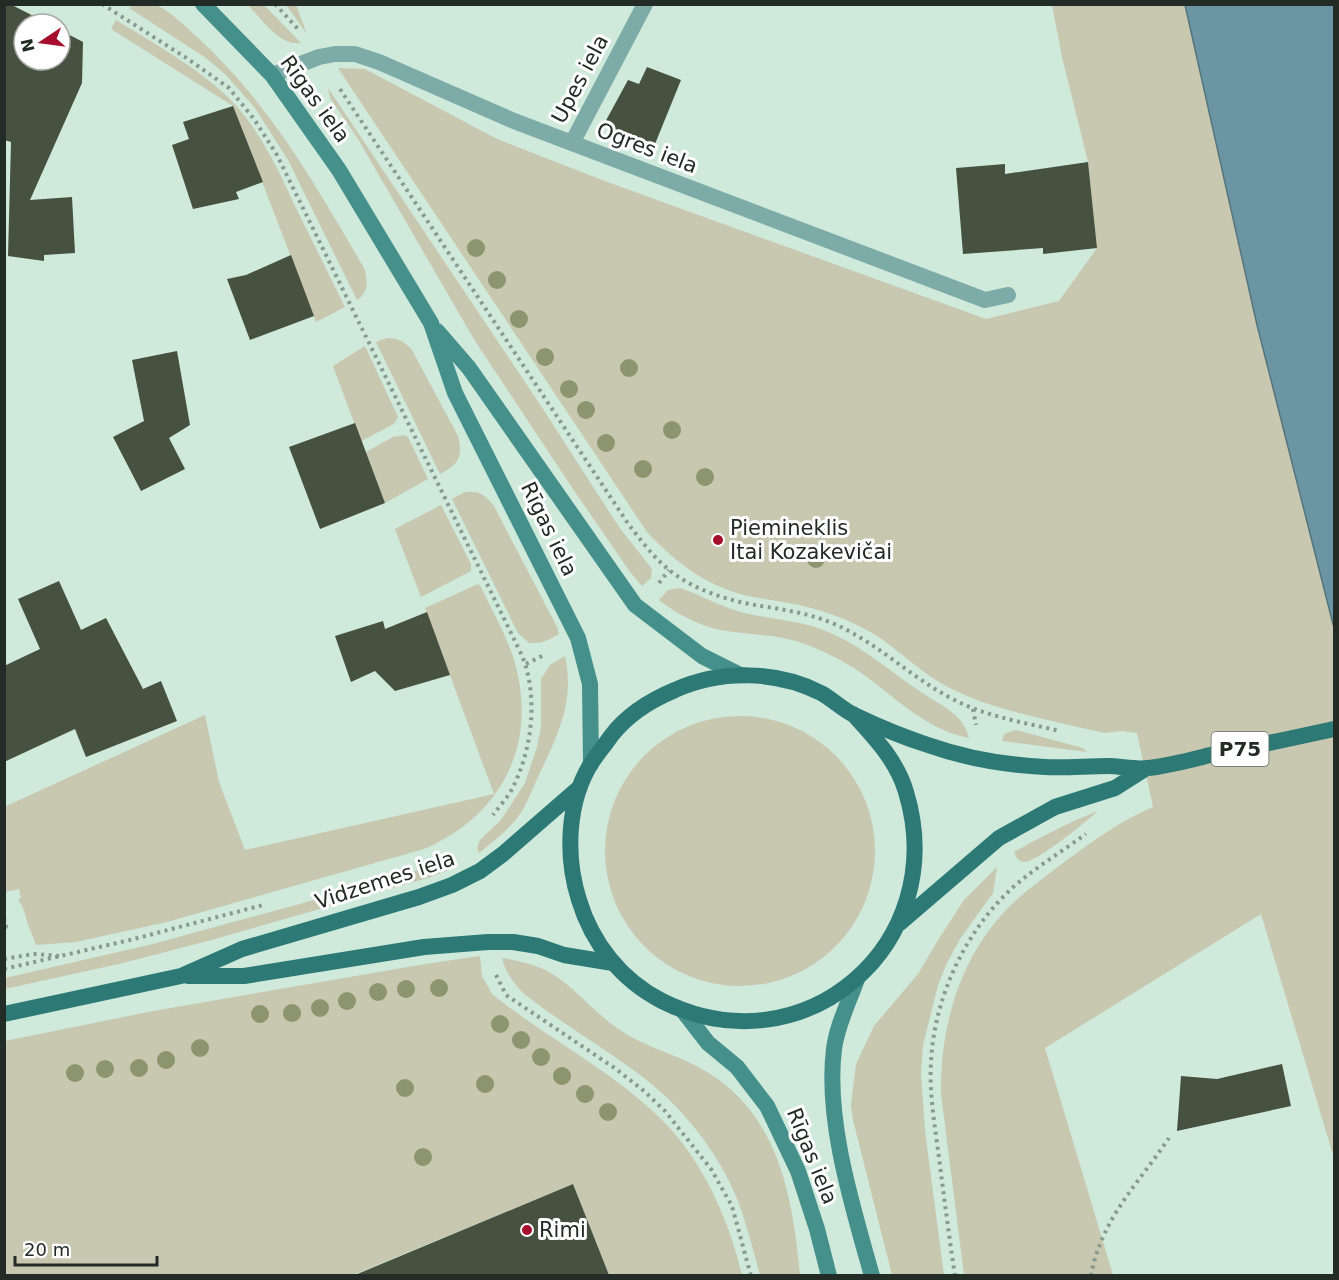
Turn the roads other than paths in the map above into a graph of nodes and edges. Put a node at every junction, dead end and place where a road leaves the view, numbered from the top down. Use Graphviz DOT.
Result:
graph roads {
  1 [pos="203,4"];
  2 [pos="645,4"];
  3 [pos="272,75"];
  4 [pos="572,143"];
  5 [pos="1008,295"];
  6 [pos="431,323"];
  7 [pos="740,675"];
  8 [pos="853,714"];
  9 [pos="1335,729"];
  10 [pos="591,764"];
  11 [pos="1145,769"];
  12 [pos="580,787"];
  13 [pos="900,923"];
  14 [pos="613,963"];
  15 [pos="181,976"];
  16 [pos="857,979"];
  17 [pos="684,1012"];
  18 [pos="4,1014"];
  19 [pos="829,1275"];
  20 [pos="872,1275"];
  1 -- 3 [label="main road, Rīgas iela"];
  2 -- 4 [label="street, Upes iela"];
  3 -- 4 [label="street, Ogres iela"];
  3 -- 6 [label="main road, Rīgas iela"];
  4 -- 5 [label="street, Ogres iela"];
  6 -- 7 [label="main road, Rīgas iela"];
  6 -- 10 [label="main road, Rīgas iela"];
  7 -- 8 [label="main road"];
  7 -- 10 [label="main road"];
  8 -- 11 [label="main road"];
  8 -- 13 [label="main road"];
  9 -- 11 [label="main road, P75"];
  10 -- 12 [label="main road"];
  11 -- 13 [label="main road"];
  12 -- 14 [label="main road"];
  12 -- 15 [label="main road, Vidzemes iela"];
  13 -- 16 [label="main road"];
  14 -- 15 [label="main road, Vidzemes iela"];
  14 -- 17 [label="main road"];
  15 -- 18 [label="main road, Vidzemes iela"];
  16 -- 17 [label="main road"];
  16 -- 20 [label="main road, Rīgas iela"];
  17 -- 19 [label="main road, Rīgas iela"];
}
